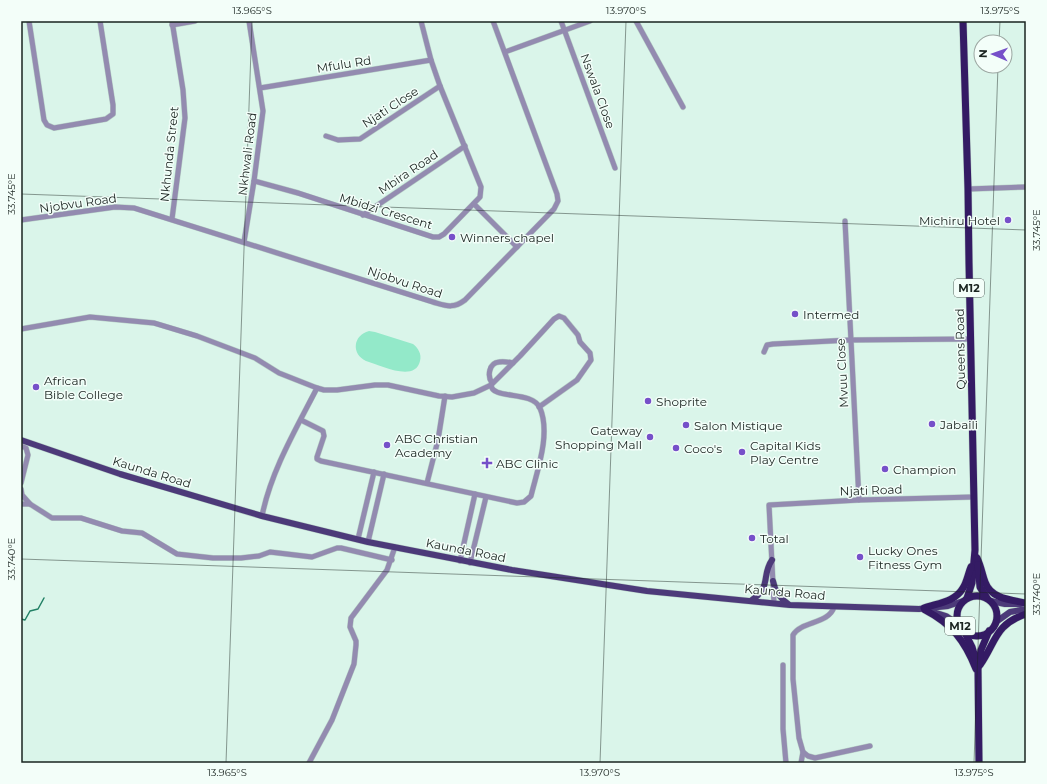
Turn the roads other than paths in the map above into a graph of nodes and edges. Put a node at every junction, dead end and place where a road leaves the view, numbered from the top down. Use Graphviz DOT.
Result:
graph roads {
  1 [pos="29,21"];
  2 [pos="100,21"];
  3 [pos="195,21"];
  4 [pos="249,21"];
  5 [pos="421,21"];
  6 [pos="493,21"];
  7 [pos="561,21"];
  8 [pos="590,21"];
  9 [pos="636,21"];
  10 [pos="963,21"];
  11 [pos="172,23"];
  12 [pos="565,30"];
  13 [pos="505,52"];
  14 [pos="431,60"];
  15 [pos="440,86"];
  16 [pos="260,88"];
  17 [pos="682,107"];
  18 [pos="326,136"];
  19 [pos="465,146"];
  20 [pos="615,168"];
  21 [pos="254,181"];
  22 [pos="1026,186"];
  23 [pos="968,189"];
  24 [pos="474,204"];
  25 [pos="363,215"];
  26 [pos="172,219"];
  27 [pos="21,220"];
  28 [pos="845,221"];
  29 [pos="244,242"];
  30 [pos="517,247"];
  31 [pos="21,329"];
  32 [pos="970,339"];
  33 [pos="850,340"];
  34 [pos="764,352"];
  35 [pos="513,363"];
  36 [pos="491,384"];
  37 [pos="316,388"];
  38 [pos="445,396"];
  39 [pos="539,407"];
  40 [pos="301,420"];
  41 [pos="21,440"];
  42 [pos="21,446"];
  43 [pos="374,472"];
  44 [pos="384,474"];
  45 [pos="21,483"];
  46 [pos="426,483"];
  47 [pos="21,489"];
  48 [pos="475,494"];
  49 [pos="486,497"];
  50 [pos="973,497"];
  51 [pos="858,500"];
  52 [pos="21,504"];
  53 [pos="30,504"];
  54 [pos="262,516"];
  55 [pos="358,539"];
  56 [pos="368,542"];
  57 [pos="394,547"];
  58 [pos="976,557"];
  59 [pos="392,560"];
  60 [pos="772,560"];
  61 [pos="460,561"];
  62 [pos="470,563"];
  63 [pos="773,581"];
  64 [pos="989,599"];
  65 [pos="752,600"];
  66 [pos="965,600"];
  67 [pos="774,603"];
  68 [pos="1026,604"];
  69 [pos="790,605"];
  70 [pos="834,607"];
  71 [pos="923,609"];
  72 [pos="1026,609"];
  73 [pos="1026,614"];
  74 [pos="996,622"];
  75 [pos="962,628"];
  76 [pos="989,632"];
  77 [pos="783,665"];
  78 [pos="977,669"];
  79 [pos="870,746"];
  80 [pos="803,752"];
  81 [pos="309,763"];
  82 [pos="786,763"];
  83 [pos="801,763"];
  84 [pos="979,763"];
  1 -- 2 [label="street"];
  3 -- 11 [label="street"];
  4 -- 16 [label="street, Nkhwali Road"];
  5 -- 14 [label="street, Mbidzi Crescent"];
  6 -- 13 [label="street, Njobvu Road"];
  7 -- 12 [label="street, Nswala Close"];
  8 -- 12 [label="street"];
  9 -- 17 [label="street"];
  10 -- 23 [label="highway, Queens Road / M12"];
  11 -- 26 [label="street, Nkhunda Street"];
  12 -- 13 [label="street"];
  12 -- 20 [label="street, Nswala Close"];
  13 -- 30 [label="street, Njobvu Road"];
  14 -- 15 [label="street, Mbidzi Crescent"];
  14 -- 16 [label="street, Mfulu Rd"];
  15 -- 18 [label="street, Njati Close"];
  15 -- 19 [label="street, Mbidzi Crescent"];
  16 -- 21 [label="street, Nkhwali Road"];
  19 -- 24 [label="street, Mbidzi Crescent"];
  19 -- 25 [label="street, Mbira Road"];
  21 -- 25 [label="street, Mbidzi Crescent"];
  21 -- 29 [label="street, Nkhwali Road"];
  22 -- 23 [label="street"];
  23 -- 32 [label="highway, Queens Road / M12"];
  24 -- 25 [label="street, Mbidzi Crescent"];
  24 -- 30 [label="street"];
  26 -- 27 [label="street, Njobvu Road"];
  26 -- 29 [label="street, Njobvu Road"];
  28 -- 33 [label="street, Mvuu Close"];
  29 -- 30 [label="street, Njobvu Road"];
  31 -- 37 [label="street"];
  32 -- 33 [label="street"];
  32 -- 50 [label="highway, Queens Road / M12"];
  33 -- 34 [label="street"];
  33 -- 51 [label="street, Mvuu Close"];
  35 -- 36 [label="street"];
  35 -- 36 [label="street"];
  35 -- 39 [label="street"];
  36 -- 38 [label="street"];
  36 -- 39 [label="street"];
  37 -- 38 [label="street"];
  37 -- 40 [label="street"];
  38 -- 46 [label="street"];
  39 -- 49 [label="street"];
  40 -- 43 [label="street"];
  40 -- 54 [label="street"];
  41 -- 54 [label="main road, Kaunda Road"];
  42 -- 45 [label="street"];
  43 -- 44 [label="street"];
  43 -- 55 [label="street"];
  44 -- 46 [label="street"];
  44 -- 56 [label="street"];
  46 -- 48 [label="street"];
  47 -- 53 [label="street"];
  48 -- 49 [label="street"];
  48 -- 61 [label="street"];
  49 -- 62 [label="street"];
  50 -- 51 [label="street, Njati Road"];
  50 -- 58 [label="highway, Queens Road / M12"];
  51 -- 60 [label="street, Njati Road"];
  52 -- 53 [label="street"];
  53 -- 59 [label="street"];
  54 -- 55 [label="main road, Kaunda Road"];
  55 -- 56 [label="main road, Kaunda Road"];
  56 -- 57 [label="main road, Kaunda Road"];
  57 -- 59 [label="street"];
  57 -- 61 [label="main road, Kaunda Road"];
  58 -- 64 [label="highway, M12"];
  58 -- 66 [label="highway, M12"];
  58 -- 68 [label="highway"];
  58 -- 71 [label="highway"];
  59 -- 81 [label="street"];
  60 -- 63 [label="street"];
  60 -- 65 [label="main road"];
  61 -- 62 [label="main road, Kaunda Road"];
  62 -- 65 [label="main road, Kaunda Road"];
  63 -- 67 [label="street"];
  63 -- 69 [label="main road"];
  64 -- 66 [label="highway"];
  64 -- 68 [label="main road"];
  64 -- 74 [label="highway, M12"];
  65 -- 67 [label="main road, Kaunda Road"];
  66 -- 71 [label="main road, Kaunda Road"];
  66 -- 75 [label="highway, M12"];
  67 -- 69 [label="main road, Kaunda Road"];
  69 -- 70 [label="main road, Kaunda Road"];
  70 -- 71 [label="main road, Kaunda Road"];
  70 -- 80 [label="street"];
  71 -- 75 [label="main road, Kaunda Road"];
  71 -- 78 [label="highway"];
  72 -- 74 [label="main road"];
  73 -- 78 [label="highway"];
  74 -- 76 [label="highway, M12"];
  75 -- 76 [label="highway, M12"];
  75 -- 78 [label="highway, M12"];
  76 -- 78 [label="highway, M12"];
  77 -- 82 [label="street"];
  78 -- 84 [label="highway, M12"];
  79 -- 80 [label="street"];
  80 -- 83 [label="street"];
}
